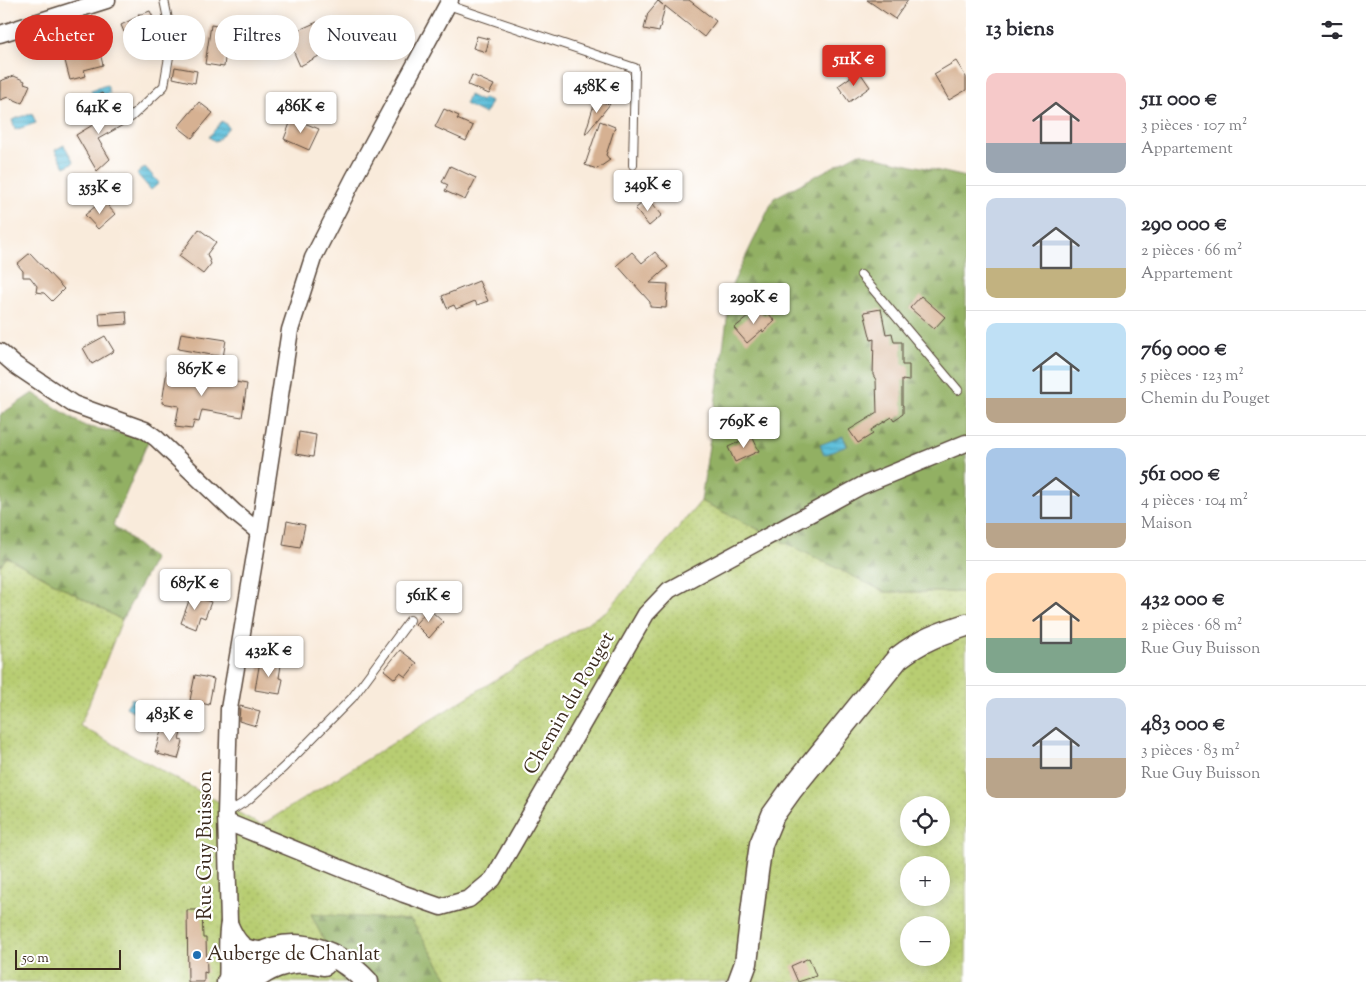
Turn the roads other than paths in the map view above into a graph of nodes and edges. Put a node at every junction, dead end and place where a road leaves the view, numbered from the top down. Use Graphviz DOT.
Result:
graph roads {
  1 [pos="107,0"];
  2 [pos="164,0"];
  3 [pos="449,2"];
  4 [pos="0,34"];
  5 [pos="131,117"];
  6 [pos="633,165"];
  7 [pos="861,275"];
  8 [pos="0,352"];
  9 [pos="958,390"];
  10 [pos="966,443"];
  11 [pos="259,532"];
  12 [pos="410,620"];
  13 [pos="966,625"];
  14 [pos="226,818"];
  15 [pos="241,971"];
  16 [pos="367,982"];
  17 [pos="739,982"];
  1 -- 4 [label="street"];
  2 -- 5 [label="lane"];
  3 -- 6 [label="lane"];
  3 -- 11 [label="street, Rue Guy Buisson"];
  7 -- 9 [label="lane"];
  8 -- 11 [label="street"];
  10 -- 14 [label="street, Chemin du Pouget"];
  11 -- 14 [label="street, Rue Guy Buisson"];
  12 -- 14 [label="lane"];
  13 -- 17 [label="main road"];
  14 -- 15 [label="street, Rue Guy Buisson"];
  15 -- 16 [label="main road"];
  15 -- 16 [label="main road"];
}
